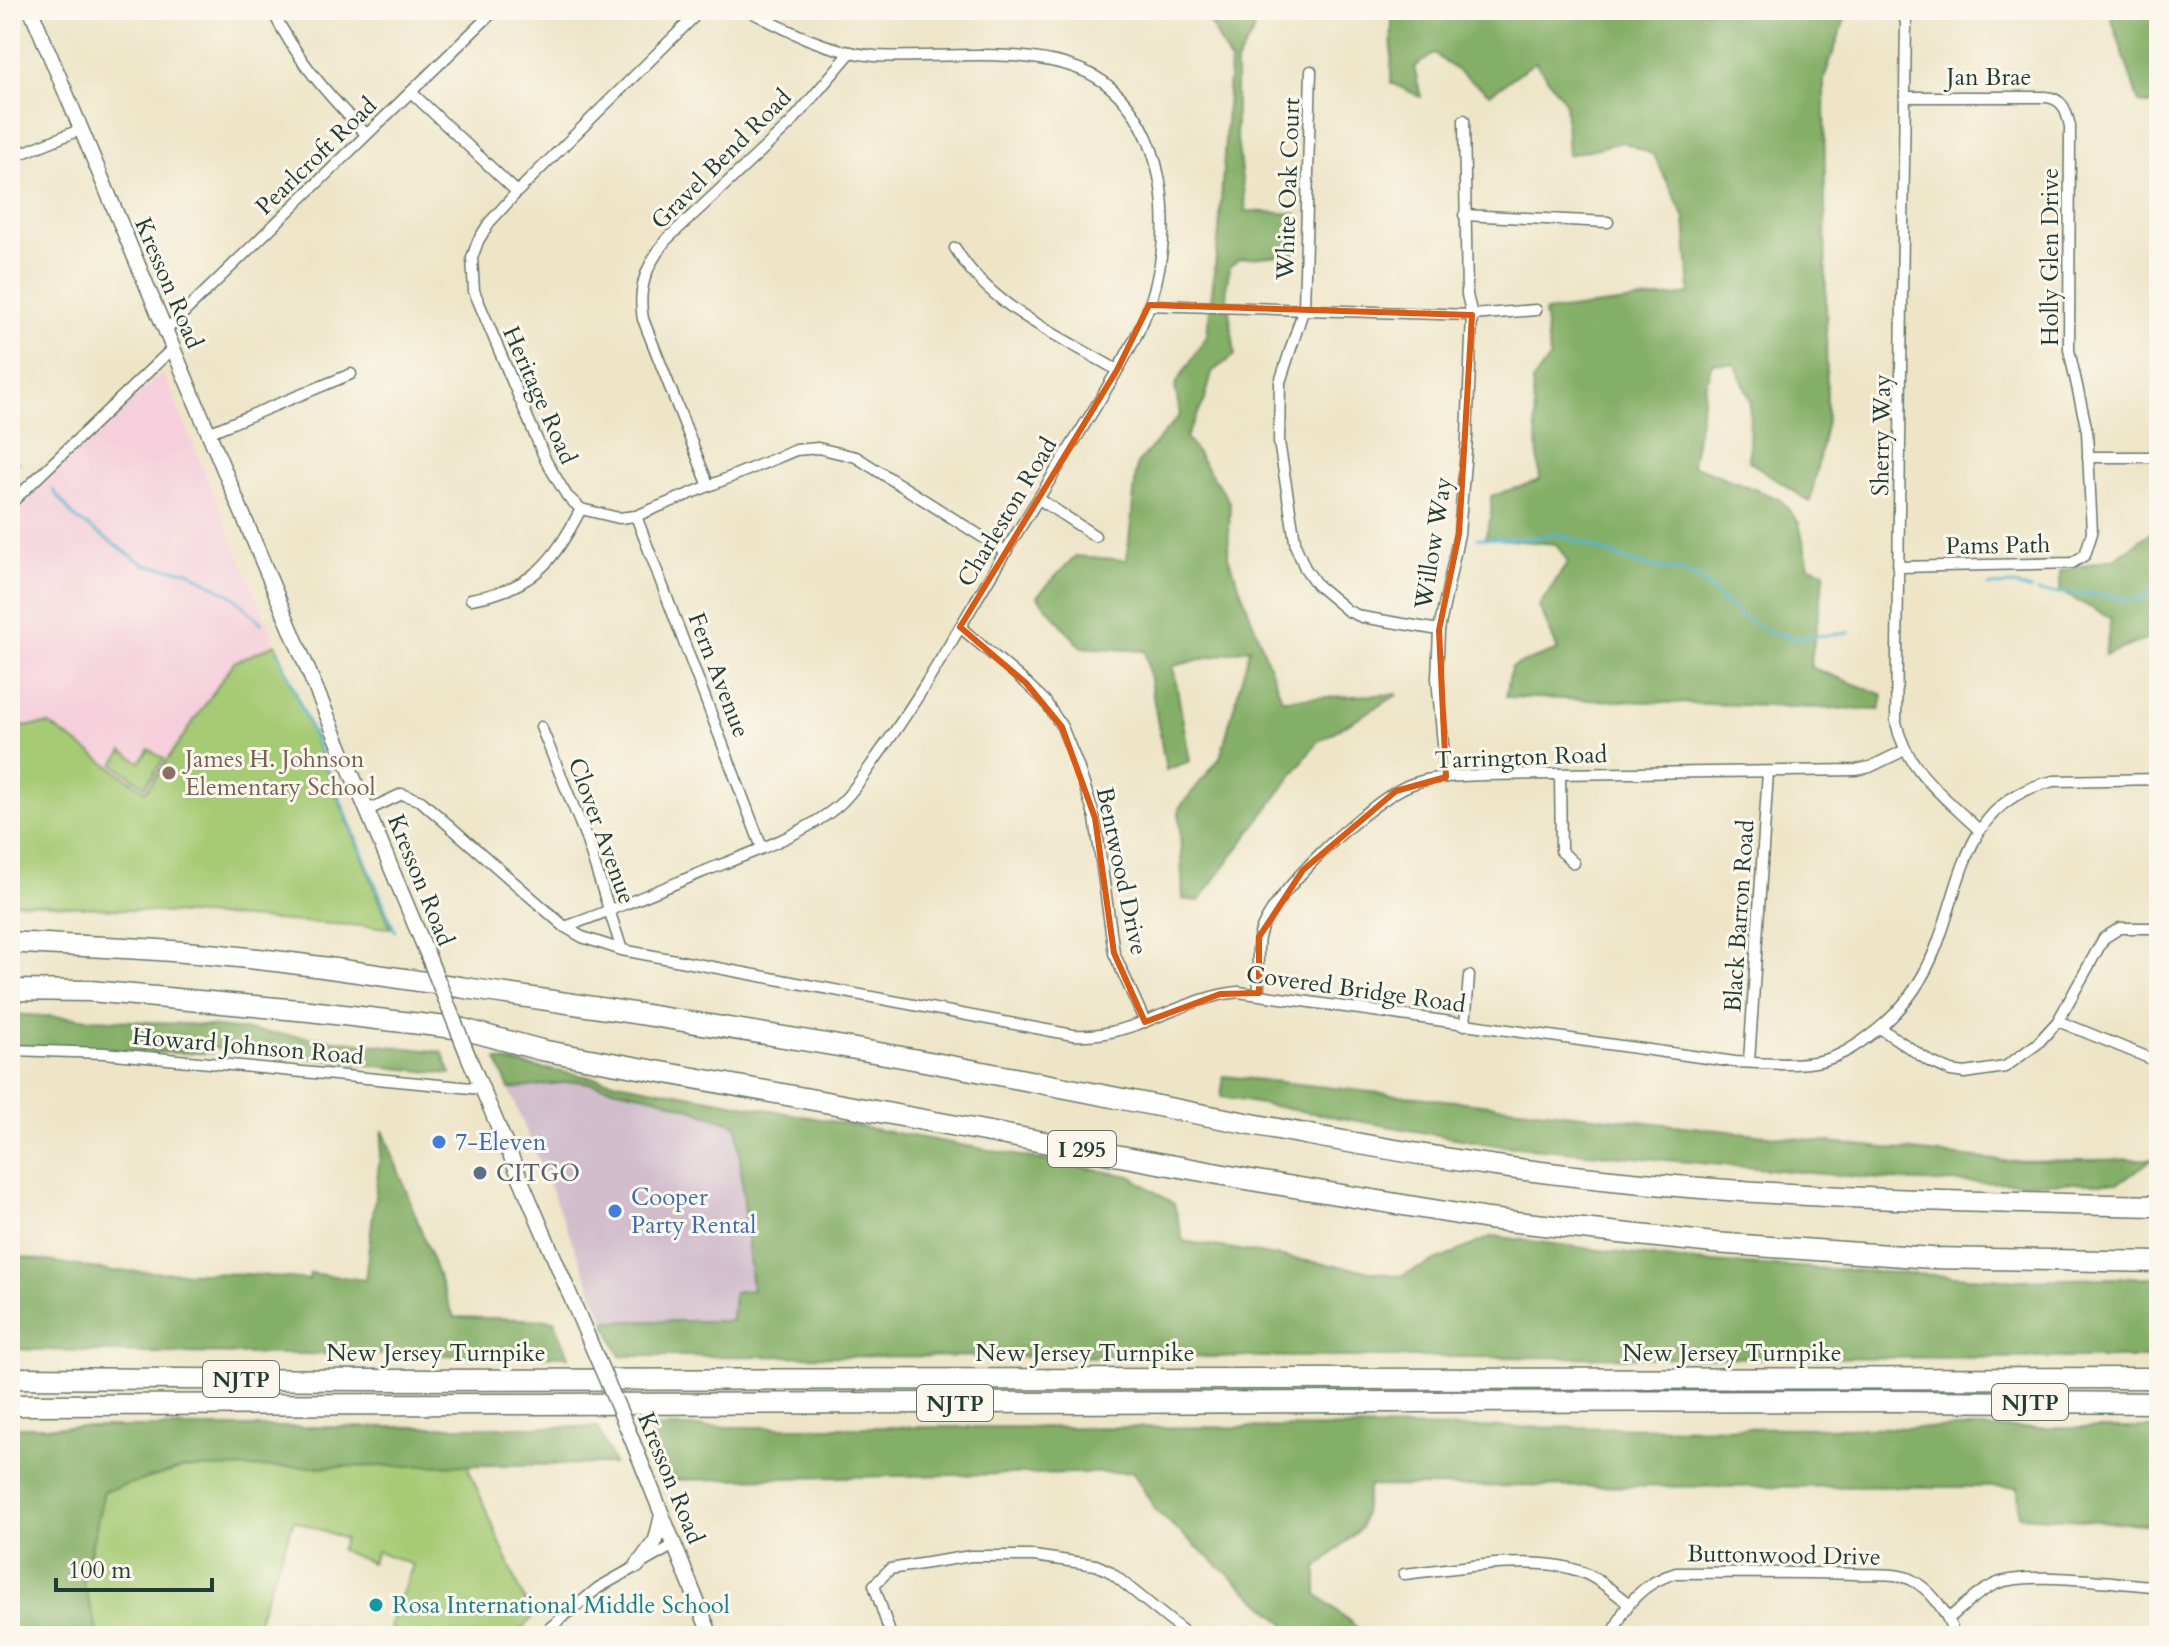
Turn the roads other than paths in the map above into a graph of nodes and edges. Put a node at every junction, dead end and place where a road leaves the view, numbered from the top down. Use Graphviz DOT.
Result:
graph roads {
  1 [pos="31,10"];
  2 [pos="272,10"];
  3 [pos="495,10"];
  4 [pos="701,10"];
  5 [pos="748,10"];
  6 [pos="1899,10"];
  7 [pos="851,52"];
  8 [pos="1311,71"];
  9 [pos="411,92"];
  10 [pos="1905,97"];
  11 [pos="2067,111"];
  12 [pos="1464,120"];
  13 [pos="82,129"];
  14 [pos="366,134"];
  15 [pos="10,158"];
  16 [pos="517,192"];
  17 [pos="1464,215"];
  18 [pos="1608,222"];
  19 [pos="955,248"];
  20 [pos="1149,305"];
  21 [pos="1304,308"];
  22 [pos="1536,310"];
  23 [pos="1472,315"];
  24 [pos="165,331"];
  25 [pos="173,348"];
  26 [pos="1117,370"];
  27 [pos="351,374"];
  28 [pos="208,433"];
  29 [pos="2088,457"];
  30 [pos="2159,457"];
  31 [pos="708,484"];
  32 [pos="1039,499"];
  33 [pos="10,504"];
  34 [pos="581,509"];
  35 [pos="636,516"];
  36 [pos="1095,536"];
  37 [pos="2090,545"];
  38 [pos="1006,552"];
  39 [pos="1898,567"];
  40 [pos="471,599"];
  41 [pos="960,627"];
  42 [pos="1439,630"];
  43 [pos="541,727"];
  44 [pos="1905,750"];
  45 [pos="1768,772"];
  46 [pos="1560,774"];
  47 [pos="1446,777"];
  48 [pos="2159,779"];
  49 [pos="368,810"];
  50 [pos="1979,830"];
  51 [pos="762,848"];
  52 [pos="1574,863"];
  53 [pos="611,910"];
  54 [pos="565,927"];
  55 [pos="2159,928"];
  56 [pos="10,942"];
  57 [pos="622,950"];
  58 [pos="1469,976"];
  59 [pos="10,990"];
  60 [pos="1259,993"];
  61 [pos="2058,1021"];
  62 [pos="1145,1022"];
  63 [pos="1465,1025"];
  64 [pos="1880,1028"];
  65 [pos="10,1050"];
  66 [pos="1749,1062"];
  67 [pos="2159,1062"];
  68 [pos="482,1089"];
  69 [pos="2159,1206"];
  70 [pos="2159,1262"];
  71 [pos="10,1370"];
  72 [pos="110,1377"];
  73 [pos="10,1378"];
  74 [pos="2159,1378"];
  75 [pos="2159,1403"];
  76 [pos="10,1405"];
  77 [pos="662,1515"];
  78 [pos="674,1545"];
  79 [pos="637,1566"];
  80 [pos="1404,1574"];
  81 [pos="2159,1587"];
  82 [pos="1628,1603"];
  83 [pos="1948,1619"];
  84 [pos="540,1636"];
  85 [pos="711,1636"];
  86 [pos="891,1636"];
  87 [pos="1189,1636"];
  88 [pos="1613,1636"];
  89 [pos="1954,1636"];
  1 -- 13 [label="street, Kresson Road"];
  2 -- 14 [label="street"];
  3 -- 9 [label="street, Pearlcroft Road"];
  4 -- 16 [label="street, Heritage Road"];
  5 -- 7 [label="street, Charleston Road"];
  6 -- 10 [label="street, Sherry Way"];
  7 -- 20 [label="street, Charleston Road"];
  7 -- 31 [label="street, Gravel Bend Road"];
  8 -- 21 [label="street, White Oak Court"];
  9 -- 14 [label="street, Pearlcroft Road"];
  9 -- 16 [label="street"];
  10 -- 11 [label="street, Jan Brae"];
  10 -- 39 [label="street, Sherry Way"];
  11 -- 29 [label="street, Holly Glen Drive"];
  12 -- 17 [label="street, Willow Way"];
  13 -- 15 [label="street"];
  13 -- 24 [label="street, Kresson Road"];
  14 -- 24 [label="street, Pearlcroft Road"];
  16 -- 34 [label="street, Heritage Road"];
  17 -- 18 [label="street"];
  17 -- 23 [label="street, Willow Way"];
  19 -- 26 [label="street"];
  20 -- 21 [label="street"];
  20 -- 26 [label="street, Charleston Road"];
  21 -- 23 [label="street"];
  21 -- 42 [label="street, White Oak Court"];
  22 -- 23 [label="street"];
  23 -- 42 [label="street, Willow Way"];
  24 -- 25 [label="street, Kresson Road"];
  25 -- 28 [label="street, Kresson Road"];
  25 -- 33 [label="street"];
  26 -- 32 [label="street, Charleston Road"];
  27 -- 28 [label="street"];
  28 -- 49 [label="street, Kresson Road"];
  29 -- 30 [label="street"];
  29 -- 37 [label="street, Holly Glen Drive"];
  31 -- 35 [label="street"];
  31 -- 38 [label="street"];
  32 -- 36 [label="street"];
  32 -- 38 [label="street, Charleston Road"];
  34 -- 35 [label="street"];
  34 -- 40 [label="street"];
  35 -- 51 [label="street, Fern Avenue"];
  37 -- 39 [label="street, Pams Path"];
  38 -- 41 [label="street, Charleston Road"];
  39 -- 44 [label="street, Sherry Way"];
  41 -- 51 [label="street, Charleston Road"];
  41 -- 62 [label="street, Bentwood Drive"];
  42 -- 47 [label="street, Willow Way"];
  43 -- 53 [label="street, Clover Avenue"];
  44 -- 45 [label="street, Tarrington Road"];
  44 -- 50 [label="street, Sherry Way"];
  45 -- 46 [label="street, Tarrington Road"];
  45 -- 66 [label="street, Black Barron Road"];
  46 -- 47 [label="street, Tarrington Road"];
  46 -- 52 [label="street"];
  47 -- 60 [label="street, Tarrington Road"];
  48 -- 50 [label="street, Covered Bridge Road"];
  49 -- 54 [label="street, Covered Bridge Road"];
  49 -- 68 [label="street, Kresson Road, bridge"];
  50 -- 64 [label="street, Covered Bridge Road"];
  51 -- 53 [label="street, Charleston Road"];
  53 -- 54 [label="street, Charleston Road"];
  53 -- 57 [label="street, Clover Avenue"];
  54 -- 57 [label="street, Covered Bridge Road"];
  55 -- 61 [label="street"];
  56 -- 69 [label="highway, I 295"];
  57 -- 62 [label="street, Covered Bridge Road"];
  58 -- 63 [label="street"];
  59 -- 70 [label="highway, I 295"];
  60 -- 62 [label="street, Covered Bridge Road"];
  60 -- 63 [label="street, Covered Bridge Road"];
  61 -- 64 [label="street"];
  61 -- 67 [label="street"];
  63 -- 66 [label="street, Covered Bridge Road"];
  64 -- 66 [label="street, Covered Bridge Road"];
  65 -- 68 [label="street, Howard Johnson Road"];
  68 -- 77 [label="street, Kresson Road, bridge"];
  71 -- 72 [label="highway"];
  72 -- 73 [label="highway, New Jersey Turnpike / NJTP"];
  72 -- 74 [label="highway, New Jersey Turnpike / NJTP"];
  75 -- 76 [label="highway, New Jersey Turnpike / NJTP"];
  77 -- 78 [label="street, Kresson Road"];
  77 -- 79 [label="street"];
  78 -- 79 [label="street"];
  78 -- 85 [label="street, Kresson Road"];
  79 -- 84 [label="street"];
  80 -- 82 [label="street"];
  81 -- 83 [label="street"];
  82 -- 83 [label="street, Buttonwood Drive"];
  82 -- 88 [label="street"];
  83 -- 89 [label="street, Buttonwood Drive"];
  86 -- 87 [label="street"];
}
